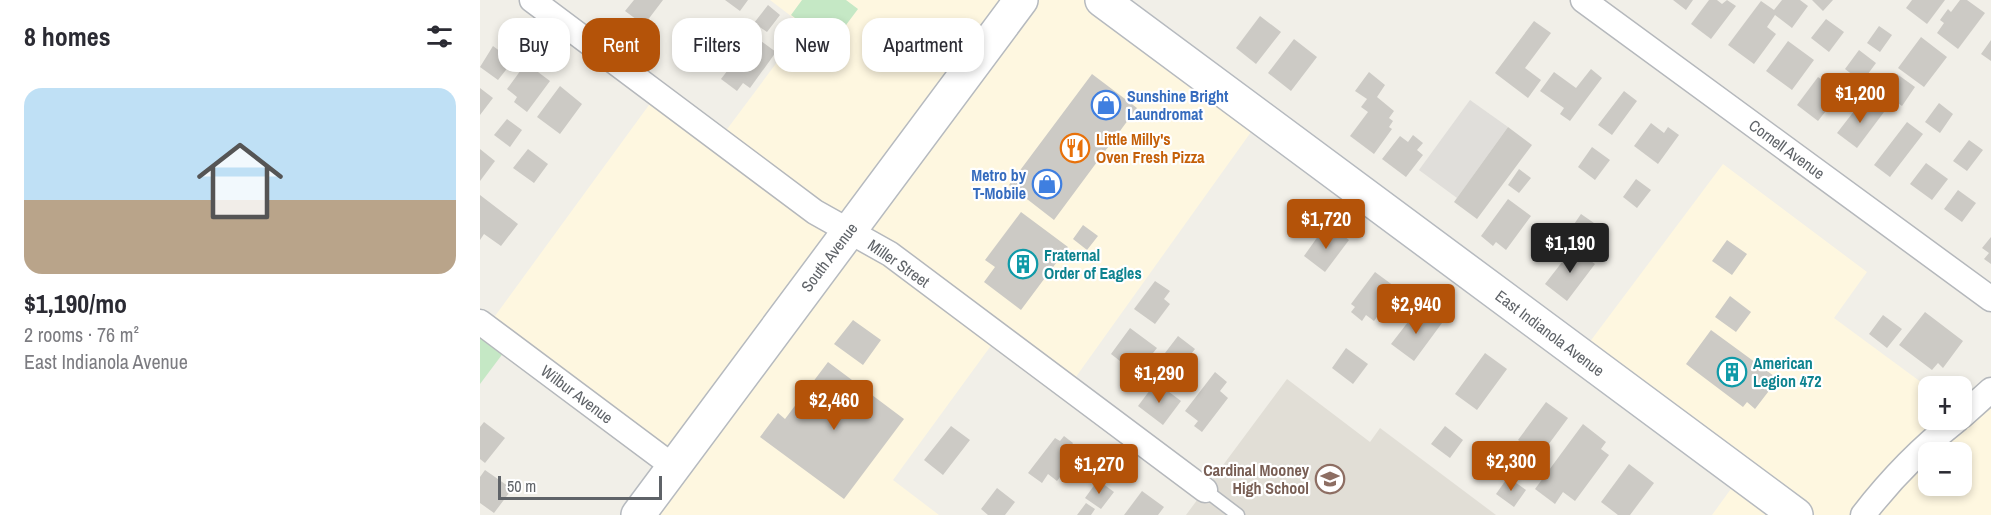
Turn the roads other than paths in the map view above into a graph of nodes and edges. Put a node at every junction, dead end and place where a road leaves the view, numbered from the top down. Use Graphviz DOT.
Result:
graph roads {
  1 [pos="532,0"];
  2 [pos="1021,0"];
  3 [pos="1102,0"];
  4 [pos="1583,0"];
  5 [pos="850,230"];
  6 [pos="1991,299"];
  7 [pos="480,322"];
  8 [pos="1991,390"];
  9 [pos="1972,407"];
  10 [pos="1944,430"];
  11 [pos="674,467"];
  12 [pos="1205,490"];
  13 [pos="638,515"];
  14 [pos="1238,515"];
  15 [pos="1796,515"];
  16 [pos="1863,515"];
  1 -- 5 [label="street, Miller Street"];
  2 -- 5 [label="street, South Avenue"];
  3 -- 15 [label="street, East Indianola Avenue"];
  4 -- 6 [label="street, Cornell Avenue"];
  5 -- 11 [label="street, South Avenue"];
  5 -- 12 [label="street, Miller Street"];
  7 -- 11 [label="street, Wilbur Avenue"];
  8 -- 9 [label="street"];
  10 -- 16 [label="street"];
  11 -- 13 [label="street, South Avenue"];
  12 -- 14 [label="lane"];
}
